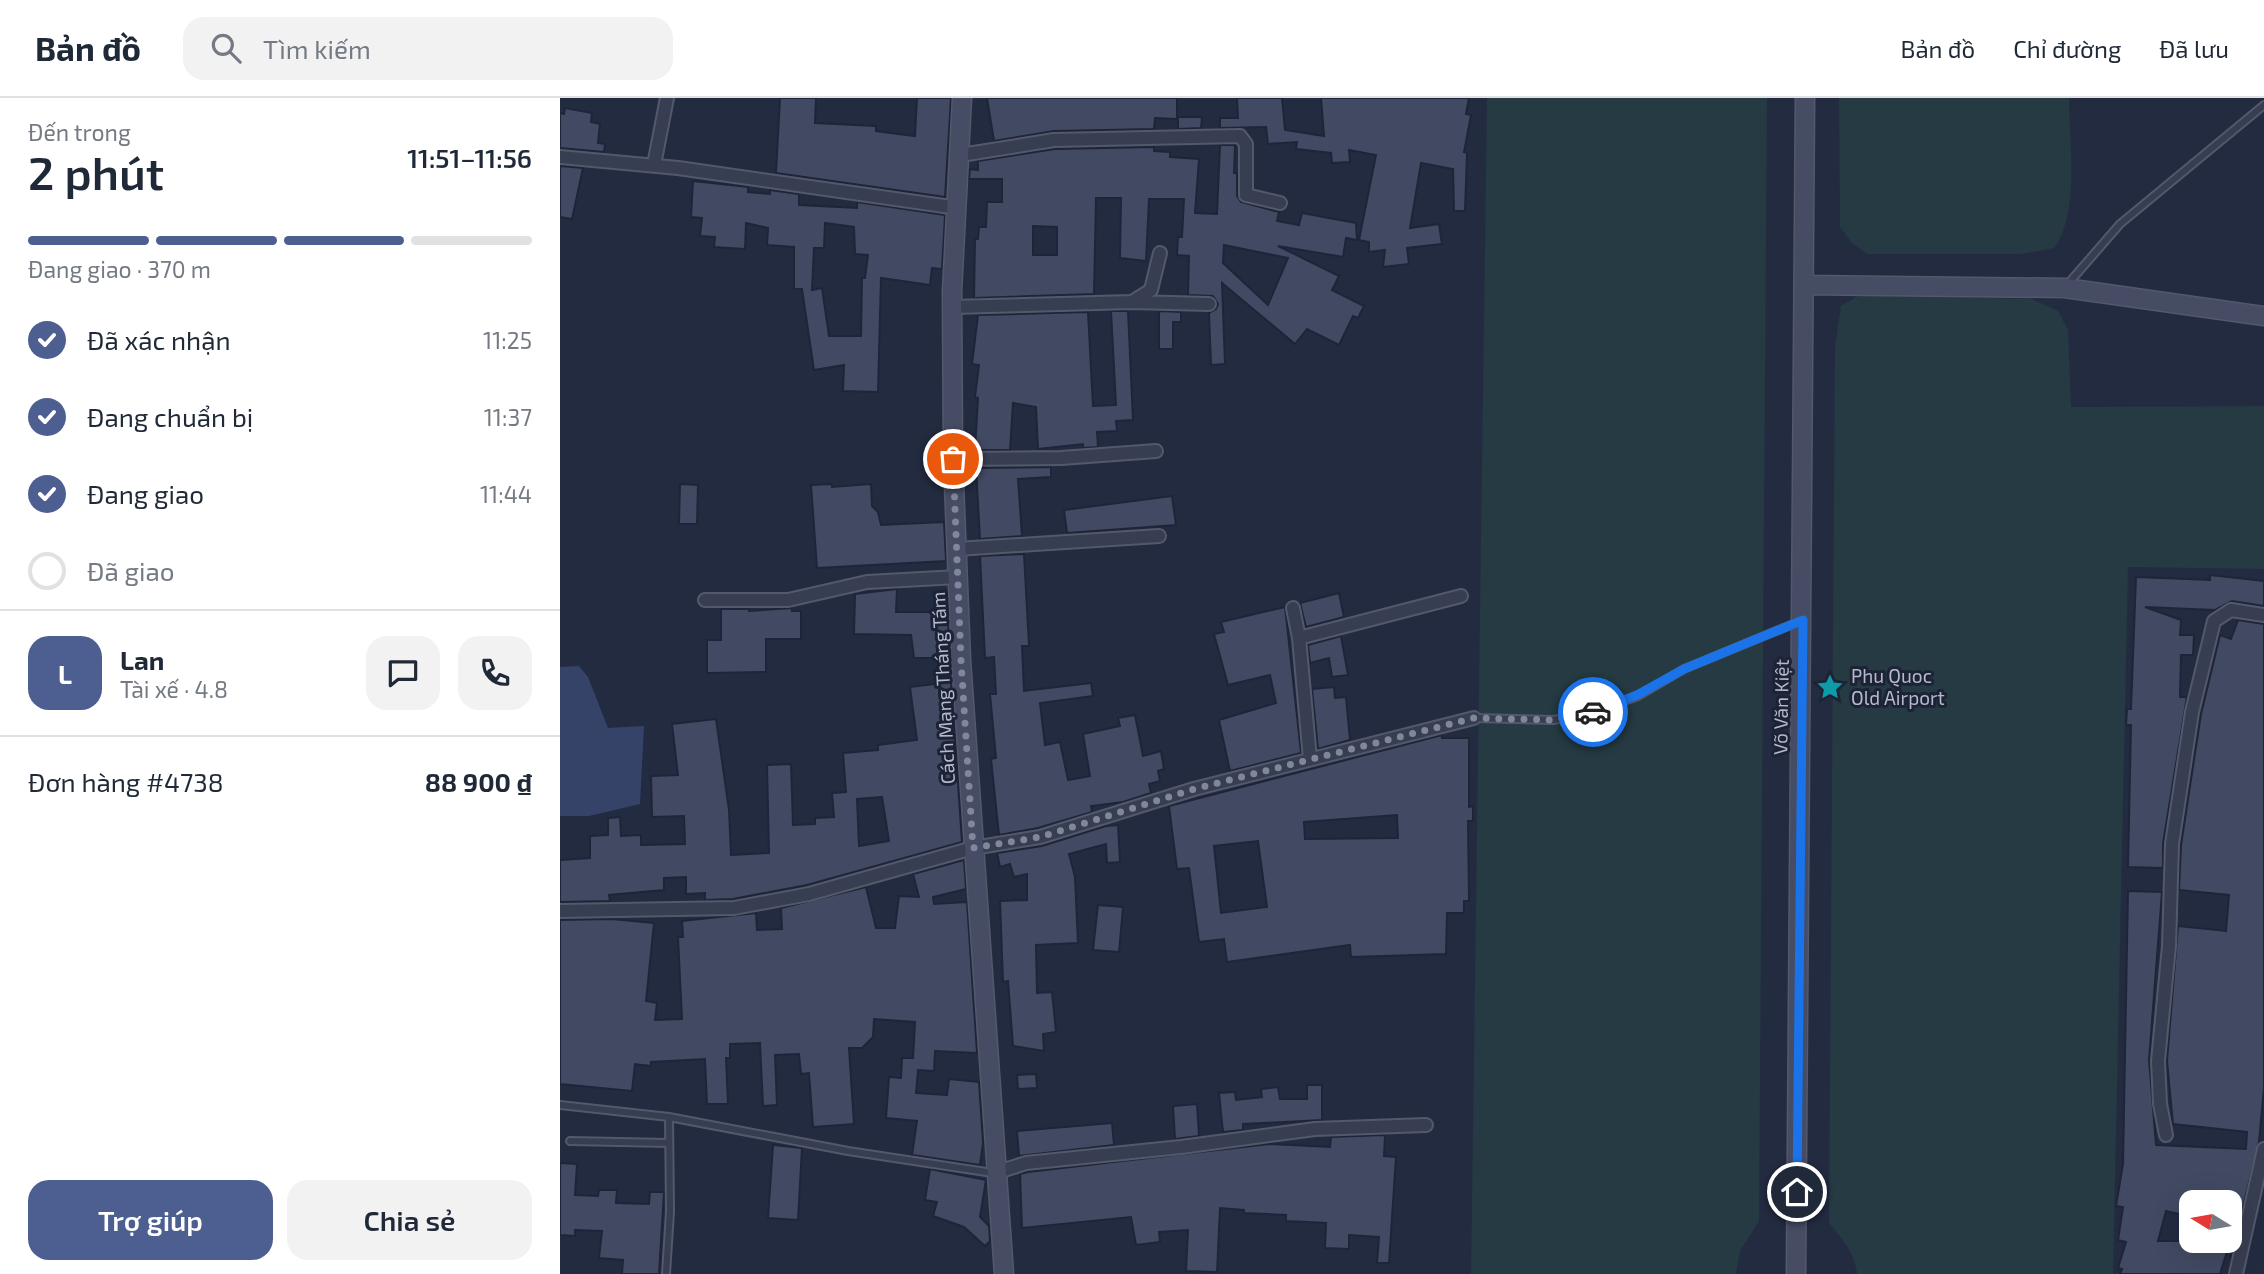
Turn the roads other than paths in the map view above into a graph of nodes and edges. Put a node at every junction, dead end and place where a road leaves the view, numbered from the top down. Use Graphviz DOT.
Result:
graph roads {
  1 [pos="667,98"];
  2 [pos="961,98"];
  3 [pos="1805,98"];
  4 [pos="2264,105"];
  5 [pos="961,155"];
  6 [pos="560,157"];
  7 [pos="654,166"];
  8 [pos="1280,203"];
  9 [pos="958,208"];
  10 [pos="1160,253"];
  11 [pos="1804,285"];
  12 [pos="2065,288"];
  13 [pos="1132,302"];
  14 [pos="1209,304"];
  15 [pos="952,307"];
  16 [pos="2264,316"];
  17 [pos="1156,451"];
  18 [pos="953,459"];
  19 [pos="1159,536"];
  20 [pos="957,549"];
  21 [pos="958,577"];
  22 [pos="1461,596"];
  23 [pos="705,600"];
  24 [pos="1293,608"];
  25 [pos="2264,615"];
  26 [pos="1803,620"];
  27 [pos="1299,638"];
  28 [pos="1474,718"];
  29 [pos="1310,759"];
  30 [pos="973,848"];
  31 [pos="560,911"];
  32 [pos="560,1105"];
  33 [pos="669,1118"];
  34 [pos="1426,1125"];
  35 [pos="2166,1135"];
  36 [pos="570,1142"];
  37 [pos="670,1143"];
  38 [pos="2264,1149"];
  39 [pos="995,1173"];
  40 [pos="666,1274"];
  41 [pos="1004,1274"];
  42 [pos="1796,1274"];
  43 [pos="2235,1274"];
  1 -- 7 [label="street"];
  2 -- 5 [label="street, Cách Mạng Tháng Tám"];
  3 -- 11 [label="street, Võ Văn Kiệt"];
  4 -- 12 [label="lane"];
  5 -- 8 [label="street"];
  5 -- 9 [label="street, Cách Mạng Tháng Tám"];
  6 -- 7 [label="street"];
  7 -- 9 [label="street"];
  9 -- 15 [label="street, Cách Mạng Tháng Tám"];
  10 -- 13 [label="street"];
  11 -- 12 [label="street"];
  11 -- 26 [label="street, Võ Văn Kiệt"];
  12 -- 16 [label="street"];
  13 -- 14 [label="street"];
  13 -- 15 [label="street"];
  15 -- 18 [label="street, Cách Mạng Tháng Tám"];
  17 -- 18 [label="street"];
  18 -- 20 [label="street, Cách Mạng Tháng Tám"];
  19 -- 20 [label="street"];
  20 -- 21 [label="street, Cách Mạng Tháng Tám"];
  21 -- 23 [label="street"];
  21 -- 30 [label="street, Cách Mạng Tháng Tám"];
  22 -- 27 [label="street"];
  24 -- 27 [label="street"];
  25 -- 35 [label="street"];
  26 -- 28 [label="lane"];
  26 -- 42 [label="street, Võ Văn Kiệt"];
  27 -- 29 [label="street"];
  28 -- 29 [label="street"];
  29 -- 30 [label="street"];
  30 -- 31 [label="street"];
  30 -- 39 [label="street, Cách Mạng Tháng Tám"];
  32 -- 33 [label="lane"];
  33 -- 37 [label="lane"];
  33 -- 39 [label="lane"];
  34 -- 39 [label="street"];
  36 -- 37 [label="lane"];
  37 -- 40 [label="lane"];
  38 -- 43 [label="street"];
  39 -- 41 [label="street, Cách Mạng Tháng Tám"];
}
